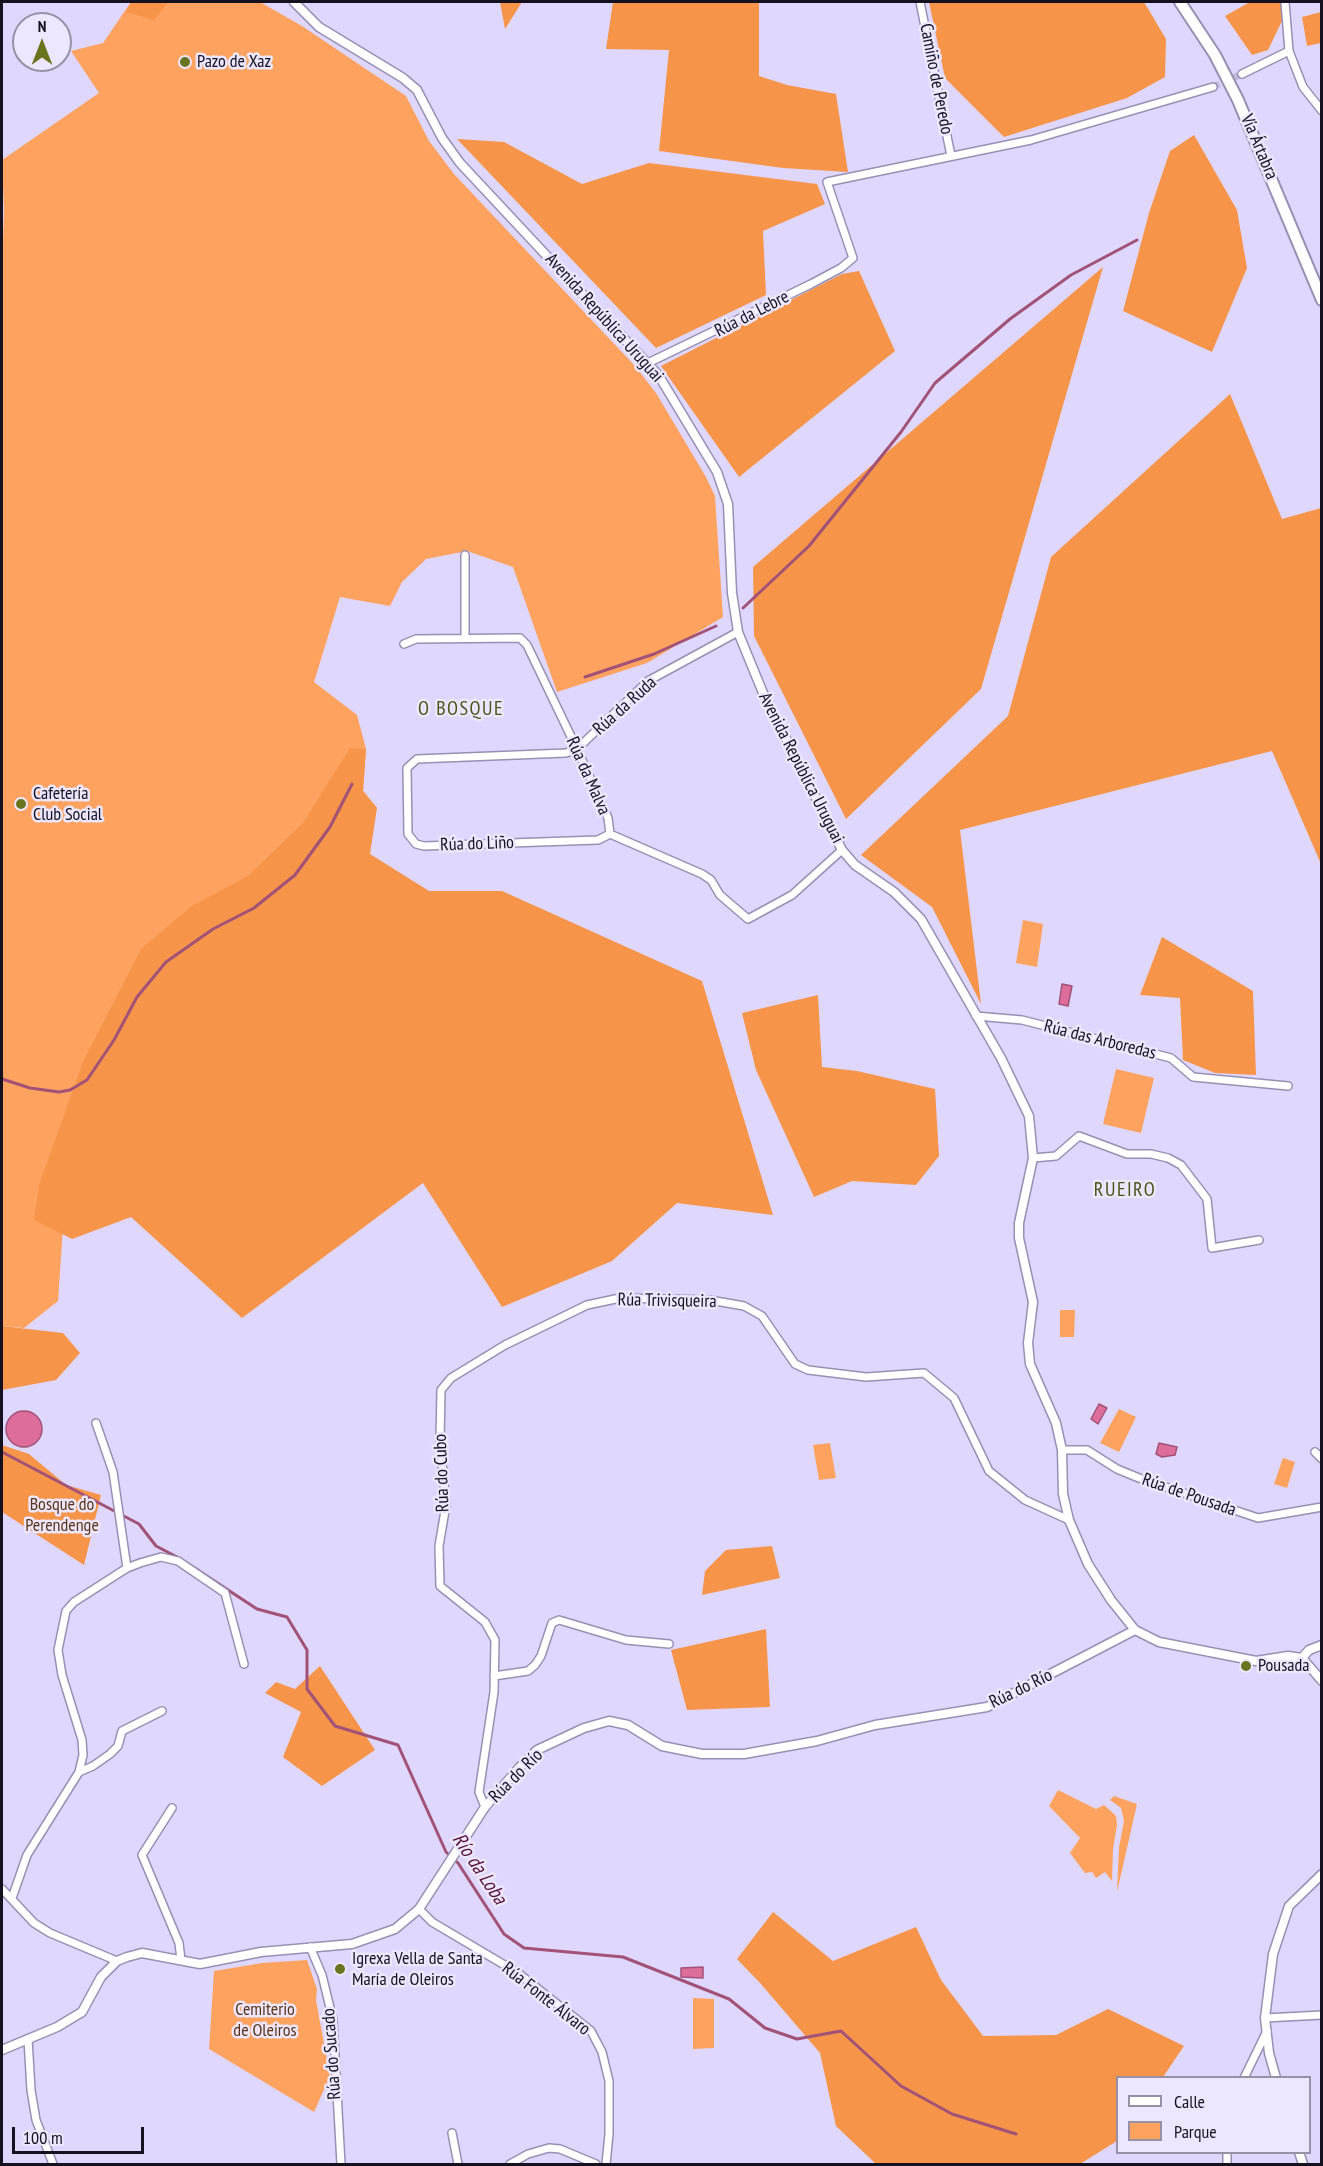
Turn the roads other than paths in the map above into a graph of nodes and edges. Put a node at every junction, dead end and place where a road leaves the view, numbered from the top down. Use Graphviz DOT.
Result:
graph roads {
  1 [pos="294,2"];
  2 [pos="920,2"];
  3 [pos="1180,2"];
  4 [pos="1285,2"];
  5 [pos="1289,51"];
  6 [pos="1242,74"];
  7 [pos="1213,87"];
  8 [pos="1322,111"];
  9 [pos="951,156"];
  10 [pos="1322,300"];
  11 [pos="648,363"];
  12 [pos="465,555"];
  13 [pos="738,632"];
  14 [pos="465,638"];
  15 [pos="404,645"];
  16 [pos="577,749"];
  17 [pos="610,834"];
  18 [pos="842,849"];
  19 [pos="976,1016"];
  20 [pos="1288,1086"];
  21 [pos="1033,1158"];
  22 [pos="1259,1240"];
  23 [pos="441,1390"];
  24 [pos="96,1422"];
  25 [pos="1062,1450"];
  26 [pos="1315,1452"];
  27 [pos="1322,1459"];
  28 [pos="1322,1507"];
  29 [pos="1069,1520"];
  30 [pos="127,1568"];
  31 [pos="1135,1630"];
  32 [pos="669,1644"];
  33 [pos="1322,1645"];
  34 [pos="1302,1658"];
  35 [pos="244,1664"];
  36 [pos="494,1676"];
  37 [pos="1322,1681"];
  38 [pos="162,1711"];
  39 [pos="79,1772"];
  40 [pos="485,1807"];
  41 [pos="172,1808"];
  42 [pos="1322,1874"];
  43 [pos="2,1889"];
  44 [pos="12,1898"];
  45 [pos="419,1909"];
  46 [pos="310,1947"];
  47 [pos="181,1960"];
  48 [pos="117,1961"];
  49 [pos="1322,2015"];
  50 [pos="1265,2018"];
  51 [pos="1266,2031"];
  52 [pos="28,2039"];
  53 [pos="2,2050"];
  54 [pos="1245,2076"];
  55 [pos="1275,2076"];
  56 [pos="452,2133"];
  57 [pos="53,2164"];
  58 [pos="341,2164"];
  59 [pos="458,2164"];
  60 [pos="510,2164"];
  61 [pos="596,2164"];
  62 [pos="606,2164"];
  1 -- 11 [label="street, Avenida República Uruguai"];
  2 -- 9 [label="street, Camiño de Peredo"];
  3 -- 10 [label="highway, Vía Ártabra"];
  4 -- 5 [label="street"];
  5 -- 6 [label="street"];
  5 -- 8 [label="street"];
  7 -- 9 [label="street"];
  9 -- 11 [label="street, Rúa da Lebre"];
  11 -- 13 [label="street, Avenida República Uruguai"];
  12 -- 14 [label="street"];
  13 -- 16 [label="street, Rúa da Ruda"];
  13 -- 18 [label="street, Avenida República Uruguai"];
  14 -- 15 [label="street, Rúa da Malva"];
  14 -- 16 [label="street, Rúa da Malva"];
  16 -- 17 [label="street, Rúa da Malva"];
  16 -- 17 [label="street, Rúa do Liño"];
  17 -- 18 [label="street, Rúa da Malva"];
  18 -- 19 [label="street, Avenida República Uruguai"];
  19 -- 20 [label="street, Rúa das Arboredas"];
  19 -- 21 [label="street, Avenida República Uruguai"];
  21 -- 22 [label="street"];
  21 -- 25 [label="street, Avenida República Uruguai"];
  23 -- 29 [label="street, Rúa Trivisqueira"];
  23 -- 36 [label="street, Rúa do Cubo"];
  24 -- 30 [label="street"];
  25 -- 28 [label="street, Rúa de Pousada"];
  25 -- 29 [label="street, Avenida República Uruguai"];
  26 -- 27 [label="street"];
  29 -- 31 [label="street, Avenida República Uruguai"];
  30 -- 35 [label="street"];
  30 -- 39 [label="street"];
  31 -- 34 [label="street, Avenida República Uruguai"];
  31 -- 40 [label="street, Rúa do Río"];
  32 -- 36 [label="street"];
  33 -- 34 [label="street"];
  34 -- 37 [label="street"];
  36 -- 40 [label="street, Rúa do Cubo"];
  38 -- 39 [label="street"];
  39 -- 44 [label="street"];
  40 -- 45 [label="street, Rúa do Río"];
  41 -- 47 [label="street"];
  42 -- 50 [label="street"];
  43 -- 44 [label="street"];
  44 -- 48 [label="street"];
  45 -- 46 [label="street, Rúa do Río"];
  45 -- 62 [label="street, Rúa Fonte Álvaro"];
  46 -- 47 [label="street, Rúa do Río"];
  46 -- 58 [label="street, Rúa do Sucado"];
  47 -- 48 [label="street, Rúa do Río"];
  48 -- 52 [label="street"];
  49 -- 50 [label="street"];
  50 -- 51 [label="street"];
  51 -- 54 [label="street"];
  51 -- 55 [label="street"];
  52 -- 53 [label="street"];
  52 -- 57 [label="street"];
  56 -- 59 [label="street"];
  60 -- 61 [label="street"];
}
